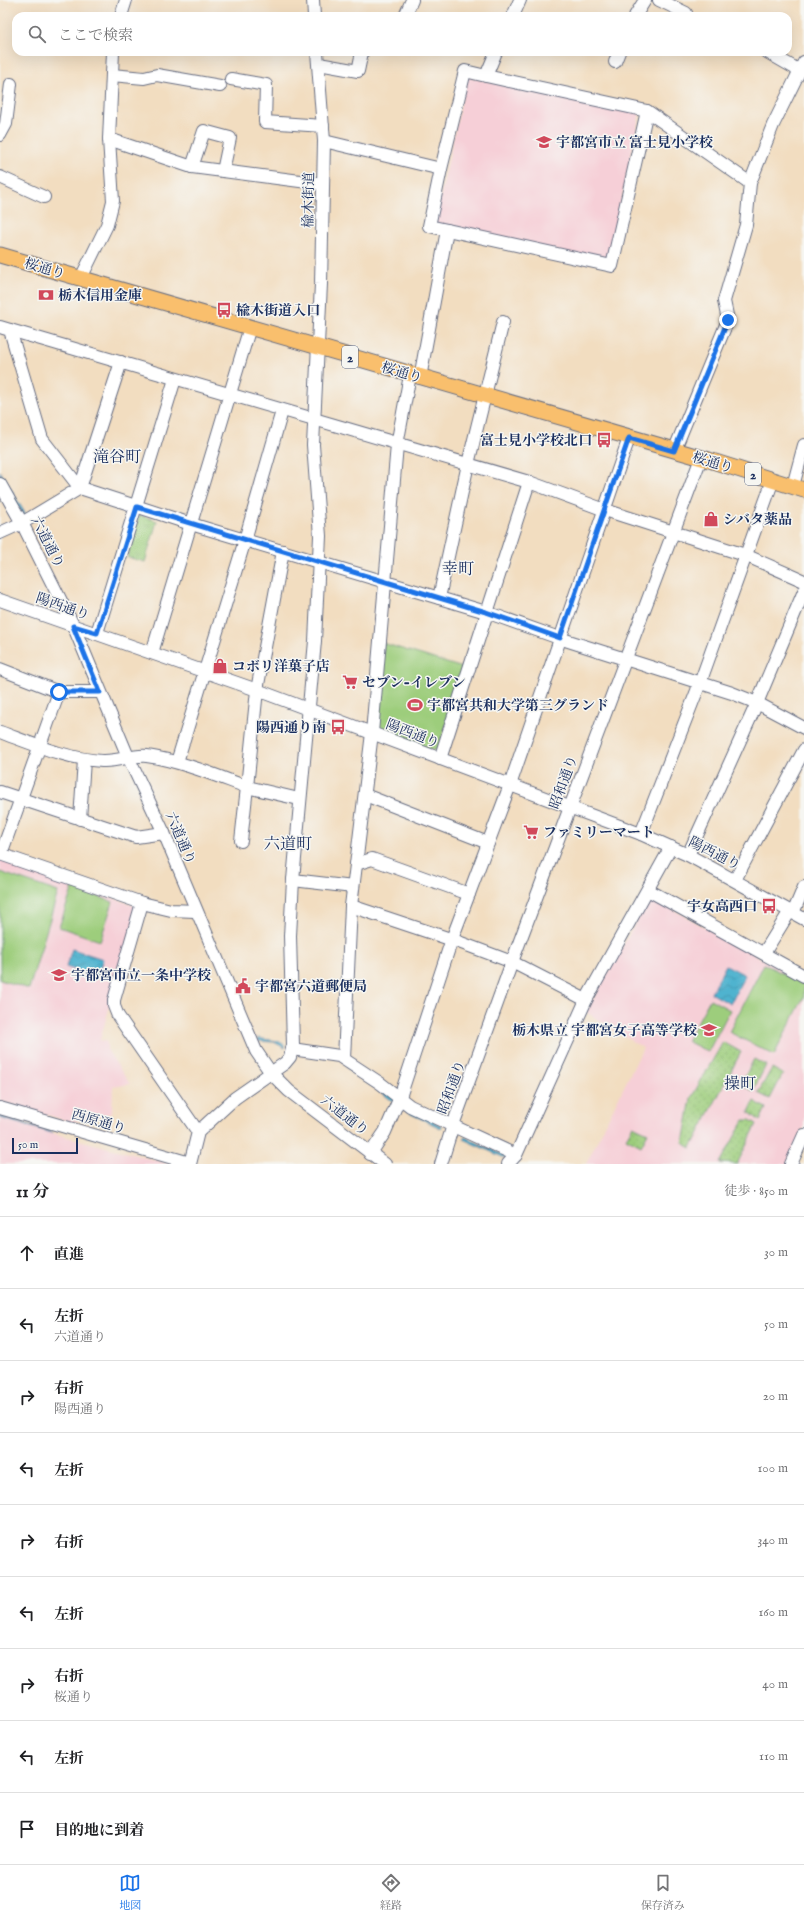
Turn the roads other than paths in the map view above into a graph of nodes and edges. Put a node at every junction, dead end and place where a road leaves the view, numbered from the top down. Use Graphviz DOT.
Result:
graph roads {
  1 [pos="125,0"];
  2 [pos="313,0"];
  3 [pos="412,0"];
  4 [pos="520,0"];
  5 [pos="645,0"];
  6 [pos="659,0"];
  7 [pos="122,12"];
  8 [pos="314,12"];
  9 [pos="407,12"];
  10 [pos="515,12"];
  11 [pos="638,12"];
  12 [pos="684,12"];
  13 [pos="113,56"];
  14 [pos="361,56"];
  15 [pos="494,56"];
  16 [pos="777,56"];
  17 [pos="318,58"];
  18 [pos="802,66"];
  19 [pos="112,75"];
  20 [pos="486,76"];
  21 [pos="231,79"];
  22 [pos="11,84"];
  23 [pos="220,86"];
  24 [pos="647,111"];
  25 [pos="323,126"];
  26 [pos="0,135"];
  27 [pos="109,139"];
  28 [pos="324,142"];
  29 [pos="192,167"];
  30 [pos="441,169"];
  31 [pos="223,171"];
  32 [pos="0,177"];
  33 [pos="323,184"];
  34 [pos="750,184"];
  35 [pos="44,196"];
  36 [pos="447,230"];
  37 [pos="0,256"];
  38 [pos="81,278"];
  39 [pos="503,322"];
  40 [pos="250,327"];
  41 [pos="5,329"];
  42 [pos="319,348"];
  43 [pos="121,362"];
  44 [pos="415,376"];
  45 [pos="175,379"];
  46 [pos="230,395"];
  47 [pos="484,396"];
  48 [pos="282,411"];
  49 [pos="314,419"];
  50 [pos="629,438"];
  51 [pos="397,445"];
  52 [pos="804,445"];
  53 [pos="674,451"];
  54 [pos="705,459"];
  55 [pos="468,464"];
  56 [pos="773,480"];
  57 [pos="529,482"];
  58 [pos="0,484"];
  59 [pos="80,488"];
  60 [pos="798,488"];
  61 [pos="137,507"];
  62 [pos="605,510"];
  63 [pos="22,523"];
  64 [pos="191,524"];
  65 [pos="0,533"];
  66 [pos="676,533"];
  67 [pos="245,540"];
  68 [pos="283,551"];
  69 [pos="745,555"];
  70 [pos="319,562"];
  71 [pos="804,581"];
  72 [pos="384,582"];
  73 [pos="804,591"];
  74 [pos="439,598"];
  75 [pos="0,600"];
  76 [pos="486,612"];
  77 [pos="73,626"];
  78 [pos="97,633"];
  79 [pos="560,638"];
  80 [pos="152,653"];
  81 [pos="629,660"];
  82 [pos="0,669"];
  83 [pos="204,672"];
  84 [pos="700,683"];
  85 [pos="257,690"];
  86 [pos="59,692"];
  87 [pos="100,692"];
  88 [pos="757,703"];
  89 [pos="309,710"];
  90 [pos="804,728"];
  91 [pos="0,732"];
  92 [pos="372,733"];
  93 [pos="40,746"];
  94 [pos="804,750"];
  95 [pos="129,759"];
  96 [pos="440,759"];
  97 [pos="84,760"];
  98 [pos="177,762"];
  99 [pos="510,785"];
  100 [pos="247,787"];
  101 [pos="0,792"];
  102 [pos="365,795"];
  103 [pos="21,799"];
  104 [pos="299,799"];
  105 [pos="572,809"];
  106 [pos="80,819"];
  107 [pos="164,833"];
  108 [pos="641,834"];
  109 [pos="241,841"];
  110 [pos="488,843"];
  111 [pos="671,847"];
  112 [pos="0,854"];
  113 [pos="688,855"];
  114 [pos="356,864"];
  115 [pos="293,880"];
  116 [pos="735,880"];
  117 [pos="804,887"];
  118 [pos="353,888"];
  119 [pos="648,890"];
  120 [pos="469,894"];
  121 [pos="142,903"];
  122 [pos="351,906"];
  123 [pos="195,911"];
  124 [pos="791,912"];
  125 [pos="804,919"];
  126 [pos="452,939"];
  127 [pos="764,953"];
  128 [pos="515,963"];
  129 [pos="804,976"];
  130 [pos="586,1000"];
  131 [pos="292,1049"];
  132 [pos="344,1059"];
  133 [pos="271,1073"];
  134 [pos="400,1097"];
  135 [pos="0,1108"];
  136 [pos="456,1126"];
  137 [pos="198,1132"];
  138 [pos="804,1135"];
  139 [pos="370,1154"];
  140 [pos="512,1159"];
  141 [pos="190,1164"];
  142 [pos="385,1164"];
  143 [pos="441,1164"];
  144 [pos="450,1164"];
  145 [pos="791,1164"];
  1 -- 7 [label="street"];
  2 -- 8 [label="street"];
  3 -- 9 [label="street"];
  4 -- 10 [label="street"];
  5 -- 11 [label="street"];
  6 -- 12 [label="street"];
  13 -- 19 [label="street"];
  14 -- 17 [label="street"];
  15 -- 20 [label="street"];
  16 -- 18 [label="street"];
  17 -- 25 [label="street, 楡木街道"];
  18 -- 34 [label="street"];
  19 -- 23 [label="street"];
  19 -- 27 [label="street"];
  20 -- 24 [label="street"];
  20 -- 30 [label="street"];
  21 -- 25 [label="street"];
  22 -- 26 [label="street"];
  24 -- 34 [label="street"];
  24 -- 36 [label="street"];
  25 -- 28 [label="street, 楡木街道"];
  27 -- 29 [label="street"];
  27 -- 38 [label="street"];
  28 -- 30 [label="street"];
  28 -- 33 [label="street, 楡木街道"];
  29 -- 31 [label="street"];
  29 -- 31 [label="street"];
  30 -- 36 [label="street"];
  31 -- 33 [label="street"];
  32 -- 35 [label="street"];
  33 -- 42 [label="street, 楡木街道"];
  34 -- 53 [label="street"];
  36 -- 44 [label="street"];
  37 -- 38 [label="main road, 桜通り / 2"];
  38 -- 40 [label="main road, 桜通り / 2"];
  39 -- 47 [label="street"];
  40 -- 42 [label="main road, 桜通り / 2"];
  40 -- 46 [label="street"];
  41 -- 43 [label="street"];
  41 -- 59 [label="street"];
  42 -- 44 [label="main road, 桜通り / 2"];
  42 -- 49 [label="street, 楡木街道"];
  43 -- 45 [label="street"];
  43 -- 59 [label="street"];
  44 -- 47 [label="main road, 桜通り / 2"];
  44 -- 51 [label="street"];
  45 -- 46 [label="street"];
  45 -- 61 [label="street"];
  46 -- 48 [label="street"];
  46 -- 64 [label="street"];
  47 -- 50 [label="main road, 桜通り / 2"];
  47 -- 55 [label="street"];
  48 -- 49 [label="street"];
  48 -- 67 [label="street"];
  49 -- 51 [label="street"];
  49 -- 70 [label="street, 楡木街道"];
  50 -- 53 [label="main road, 桜通り / 2"];
  50 -- 62 [label="street"];
  51 -- 55 [label="street"];
  51 -- 72 [label="street"];
  52 -- 60 [label="street"];
  53 -- 54 [label="main road, 桜通り / 2"];
  54 -- 56 [label="main road, 桜通り / 2"];
  54 -- 66 [label="street, 昭和通り"];
  55 -- 57 [label="street"];
  55 -- 74 [label="street"];
  56 -- 60 [label="main road, 桜通り / 2"];
  56 -- 69 [label="street"];
  57 -- 62 [label="street"];
  57 -- 76 [label="street"];
  58 -- 63 [label="street, 六道通り"];
  59 -- 61 [label="street"];
  59 -- 63 [label="street"];
  61 -- 64 [label="street"];
  61 -- 78 [label="street"];
  62 -- 66 [label="street"];
  62 -- 79 [label="street"];
  63 -- 65 [label="street"];
  63 -- 77 [label="street, 六道通り"];
  64 -- 67 [label="street"];
  64 -- 80 [label="street"];
  66 -- 69 [label="street"];
  66 -- 81 [label="street, 昭和通り"];
  67 -- 68 [label="street"];
  67 -- 83 [label="street"];
  68 -- 70 [label="street"];
  68 -- 85 [label="street"];
  69 -- 71 [label="street"];
  69 -- 84 [label="street"];
  70 -- 72 [label="street"];
  70 -- 89 [label="street, 楡木街道"];
  72 -- 74 [label="street"];
  72 -- 92 [label="street"];
  73 -- 88 [label="street"];
  74 -- 76 [label="street"];
  75 -- 77 [label="street, 陽西通り"];
  76 -- 79 [label="street"];
  76 -- 96 [label="street"];
  77 -- 78 [label="street, 陽西通り"];
  77 -- 87 [label="street, 六道通り"];
  78 -- 80 [label="street, 陽西通り"];
  79 -- 81 [label="street"];
  79 -- 99 [label="street"];
  80 -- 83 [label="street, 陽西通り"];
  81 -- 84 [label="street"];
  81 -- 105 [label="street, 昭和通り"];
  82 -- 86 [label="street"];
  83 -- 85 [label="street, 陽西通り"];
  83 -- 98 [label="street"];
  84 -- 88 [label="street"];
  84 -- 108 [label="street"];
  85 -- 89 [label="street, 陽西通り"];
  85 -- 100 [label="street"];
  86 -- 87 [label="street"];
  86 -- 93 [label="street"];
  87 -- 95 [label="street, 六道通り"];
  88 -- 90 [label="street"];
  88 -- 113 [label="street"];
  89 -- 92 [label="street, 陽西通り"];
  89 -- 104 [label="street, 楡木街道"];
  91 -- 93 [label="street"];
  92 -- 96 [label="street, 陽西通り"];
  92 -- 102 [label="street"];
  93 -- 97 [label="street"];
  93 -- 103 [label="street"];
  94 -- 116 [label="street"];
  95 -- 97 [label="street"];
  95 -- 98 [label="street"];
  95 -- 107 [label="street, 六道通り"];
  96 -- 99 [label="street, 陽西通り"];
  97 -- 106 [label="street"];
  98 -- 100 [label="street"];
  99 -- 105 [label="street, 陽西通り"];
  99 -- 110 [label="street"];
  100 -- 104 [label="street"];
  100 -- 109 [label="street"];
  101 -- 103 [label="street"];
  102 -- 110 [label="street"];
  102 -- 114 [label="street"];
  103 -- 106 [label="street"];
  103 -- 112 [label="street"];
  104 -- 115 [label="street, 楡木街道"];
  105 -- 108 [label="street, 陽西通り"];
  105 -- 128 [label="street, 昭和通り"];
  106 -- 107 [label="street"];
  107 -- 123 [label="street, 六道通り"];
  108 -- 111 [label="street, 陽西通り"];
  110 -- 120 [label="street"];
  111 -- 113 [label="street, 陽西通り"];
  111 -- 119 [label="street"];
  112 -- 121 [label="street"];
  113 -- 116 [label="street, 陽西通り"];
  114 -- 118 [label="street"];
  114 -- 120 [label="street"];
  115 -- 118 [label="street"];
  115 -- 131 [label="street, 楡木街道"];
  116 -- 124 [label="street, 陽西通り"];
  117 -- 124 [label="street"];
  118 -- 122 [label="street"];
  119 -- 127 [label="street"];
  119 -- 130 [label="street"];
  120 -- 126 [label="street"];
  121 -- 123 [label="street"];
  121 -- 137 [label="street"];
  122 -- 126 [label="street"];
  122 -- 132 [label="street"];
  123 -- 133 [label="street, 六道通り"];
  124 -- 125 [label="street, 陽西通り"];
  124 -- 127 [label="street"];
  126 -- 128 [label="street"];
  126 -- 134 [label="street"];
  127 -- 129 [label="street"];
  128 -- 130 [label="street"];
  128 -- 136 [label="street, 昭和通り"];
  130 -- 140 [label="street"];
  131 -- 132 [label="street"];
  131 -- 133 [label="street"];
  132 -- 134 [label="street"];
  133 -- 137 [label="street"];
  133 -- 139 [label="street, 六道通り"];
  134 -- 136 [label="street"];
  134 -- 139 [label="street"];
  135 -- 141 [label="street, 西原通り"];
  136 -- 140 [label="street"];
  136 -- 143 [label="street, 昭和通り"];
  136 -- 144 [label="street, 昭和通り"];
  137 -- 141 [label="street"];
  138 -- 145 [label="street"];
  139 -- 142 [label="street, 六道通り"];
}
